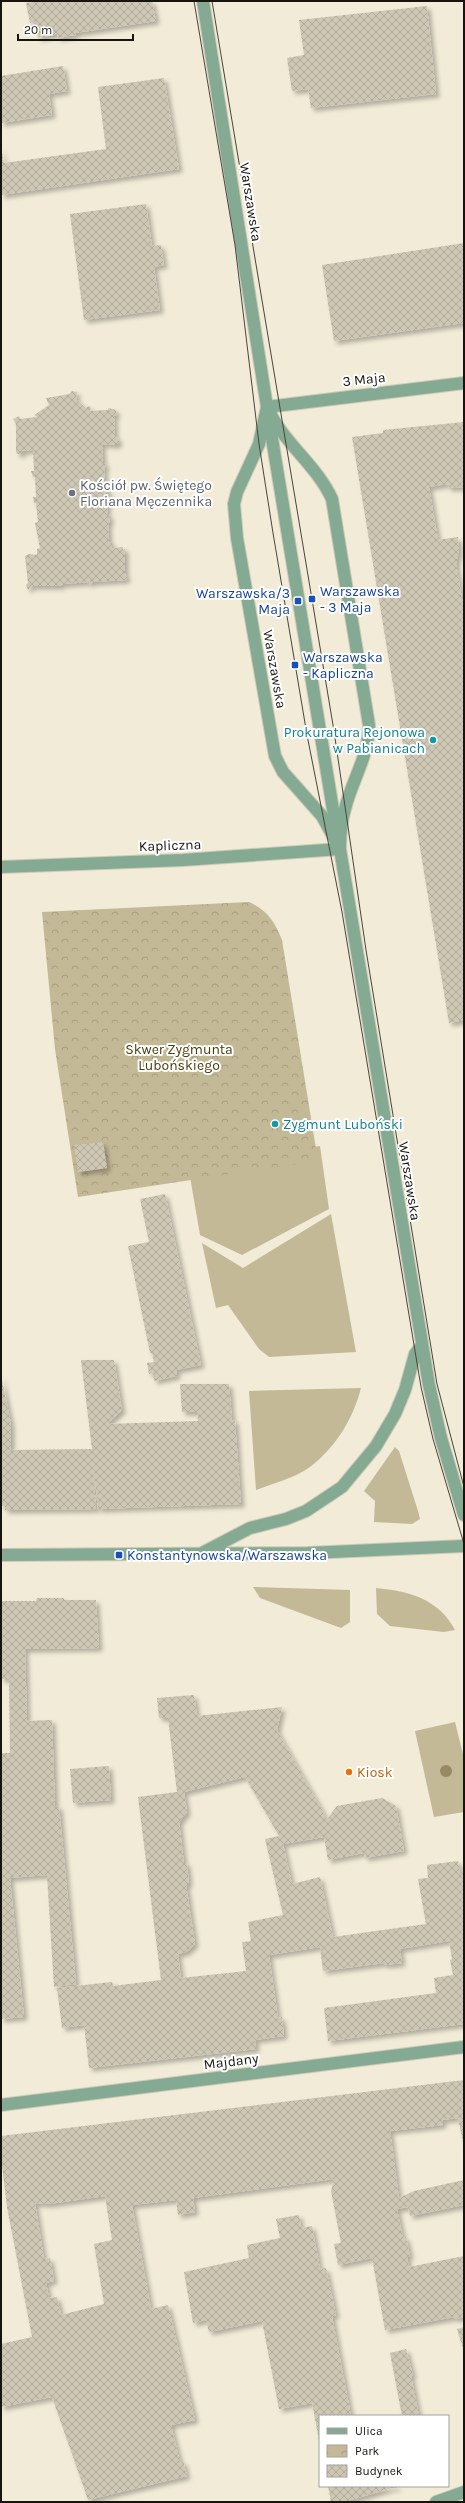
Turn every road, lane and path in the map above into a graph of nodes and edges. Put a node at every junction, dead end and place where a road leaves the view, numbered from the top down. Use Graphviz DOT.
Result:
graph roads {
  1 [pos="203,1"];
  2 [pos="464,383"];
  3 [pos="267,407"];
  4 [pos="340,849"];
  5 [pos="1,867"];
  6 [pos="422,1345"];
  7 [pos="464,1515"];
  8 [pos="464,1546"];
  9 [pos="199,1554"];
  10 [pos="1,1556"];
  11 [pos="464,2047"];
  12 [pos="1,2105"];
  13 [pos="464,2492"];
  14 [pos="436,2502"];
  1 -- 3 [label="street, Warszawska"];
  2 -- 3 [label="street, 3 Maja"];
  3 -- 4 [label="street"];
  3 -- 4 [label="street, Warszawska"];
  3 -- 4 [label="street, Warszawska"];
  4 -- 5 [label="street, Kapliczna"];
  4 -- 6 [label="street, Warszawska"];
  6 -- 7 [label="street, Warszawska"];
  6 -- 9 [label="street"];
  8 -- 9 [label="street"];
  9 -- 10 [label="street"];
  11 -- 12 [label="street, Majdany"];
  13 -- 14 [label="street"];
}
